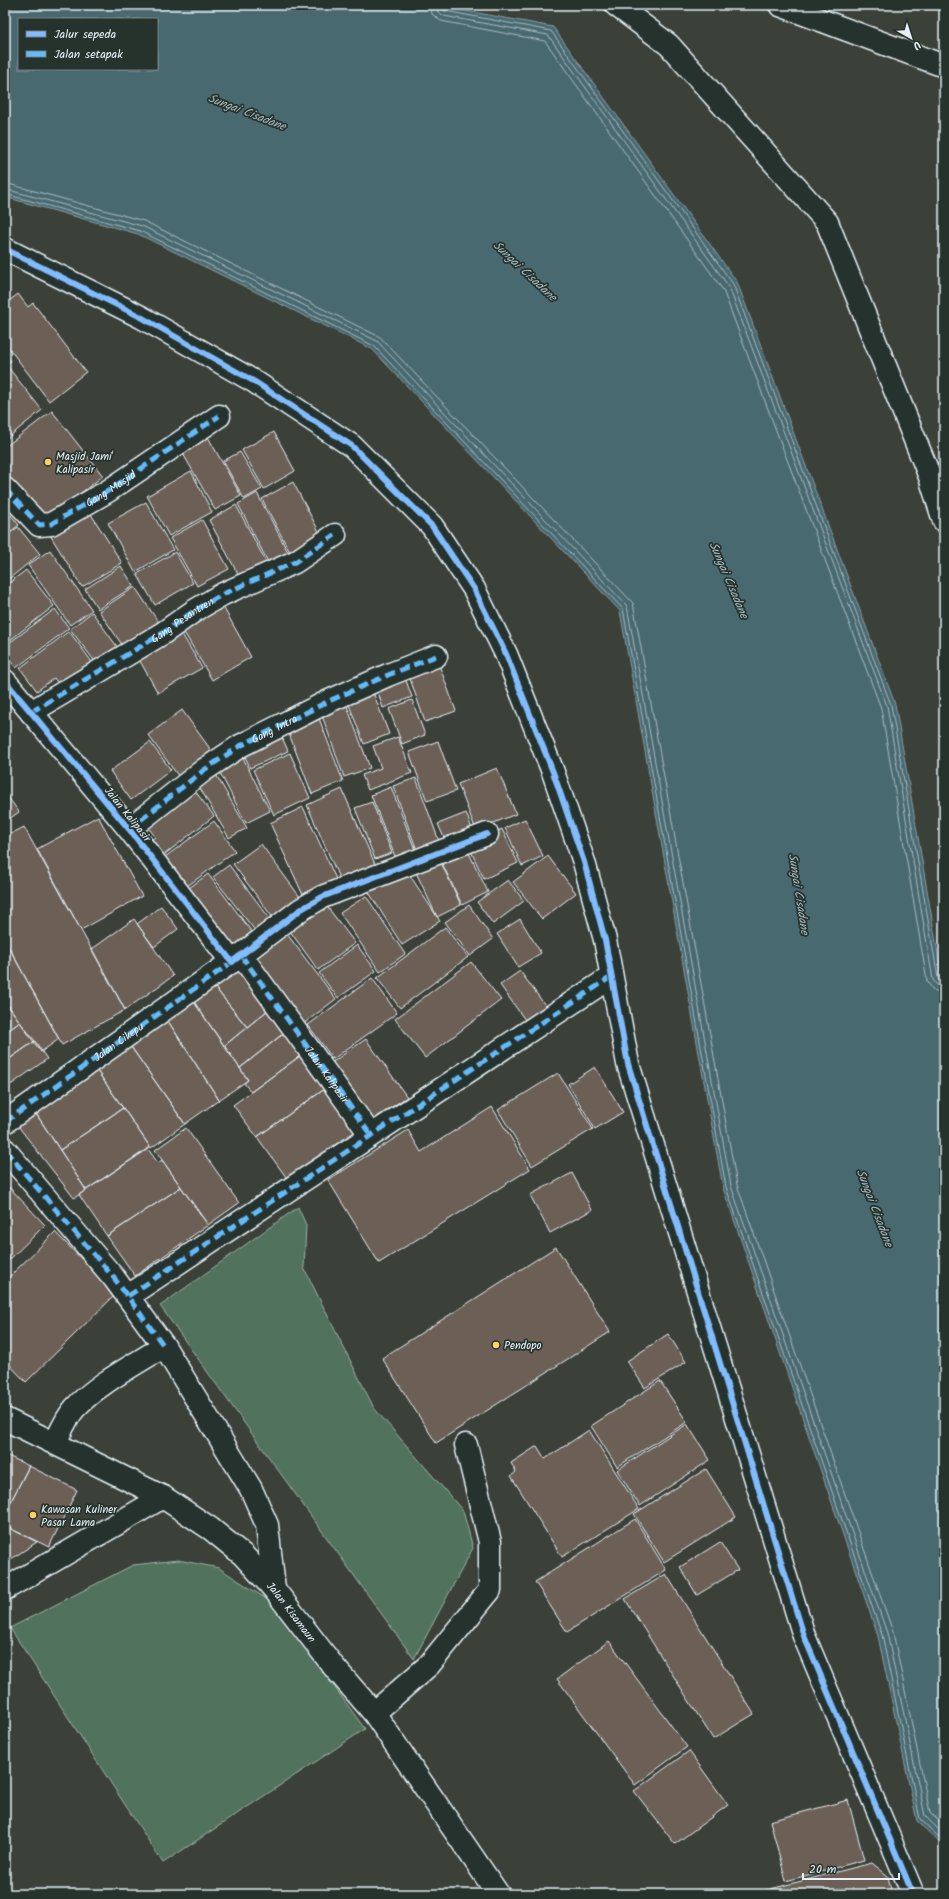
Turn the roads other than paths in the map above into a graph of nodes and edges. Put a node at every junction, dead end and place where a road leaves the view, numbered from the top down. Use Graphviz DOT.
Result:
graph roads {
  1 [pos="616,5"];
  2 [pos="780,5"];
  3 [pos="944,66"];
  4 [pos="5,249"];
  5 [pos="220,416"];
  6 [pos="5,489"];
  7 [pos="944,521"];
  8 [pos="335,535"];
  9 [pos="436,656"];
  10 [pos="5,681"];
  11 [pos="31,712"];
  12 [pos="128,830"];
  13 [pos="487,834"];
  14 [pos="237,959"];
  15 [pos="611,977"];
  16 [pos="5,1122"];
  17 [pos="370,1134"];
  18 [pos="5,1150"];
  19 [pos="128,1296"];
  20 [pos="164,1346"];
  21 [pos="5,1419"];
  22 [pos="55,1443"];
  23 [pos="466,1445"];
  24 [pos="163,1497"];
  25 [pos="5,1589"];
  26 [pos="274,1589"];
  27 [pos="374,1713"];
  28 [pos="498,1894"];
  29 [pos="913,1894"];
  1 -- 7 [label="street"];
  2 -- 3 [label="street"];
  4 -- 15 [label="street"];
  5 -- 6 [label="street, Gang Masjid"];
  8 -- 11 [label="street, Gang Pesantren"];
  9 -- 12 [label="street, Gang Intra"];
  10 -- 11 [label="street, Jalan Kalipasir"];
  11 -- 12 [label="street, Jalan Kalipasir"];
  12 -- 14 [label="street, Jalan Kalipasir"];
  13 -- 14 [label="street, Jalan Cikepu"];
  14 -- 16 [label="street, Jalan Cikepu"];
  14 -- 17 [label="street, Jalan Kalipasir"];
  15 -- 17 [label="street"];
  15 -- 29 [label="street"];
  17 -- 19 [label="street"];
  18 -- 19 [label="street"];
  19 -- 20 [label="street"];
  20 -- 22 [label="street"];
  20 -- 26 [label="street"];
  21 -- 22 [label="street, Jalan Kisamaun"];
  22 -- 24 [label="street, Jalan Kisamaun"];
  23 -- 27 [label="street"];
  24 -- 25 [label="street"];
  24 -- 26 [label="street, Jalan Kisamaun"];
  26 -- 27 [label="street, Jalan Kisamaun"];
  27 -- 28 [label="street, Jalan Kisamaun"];
}
